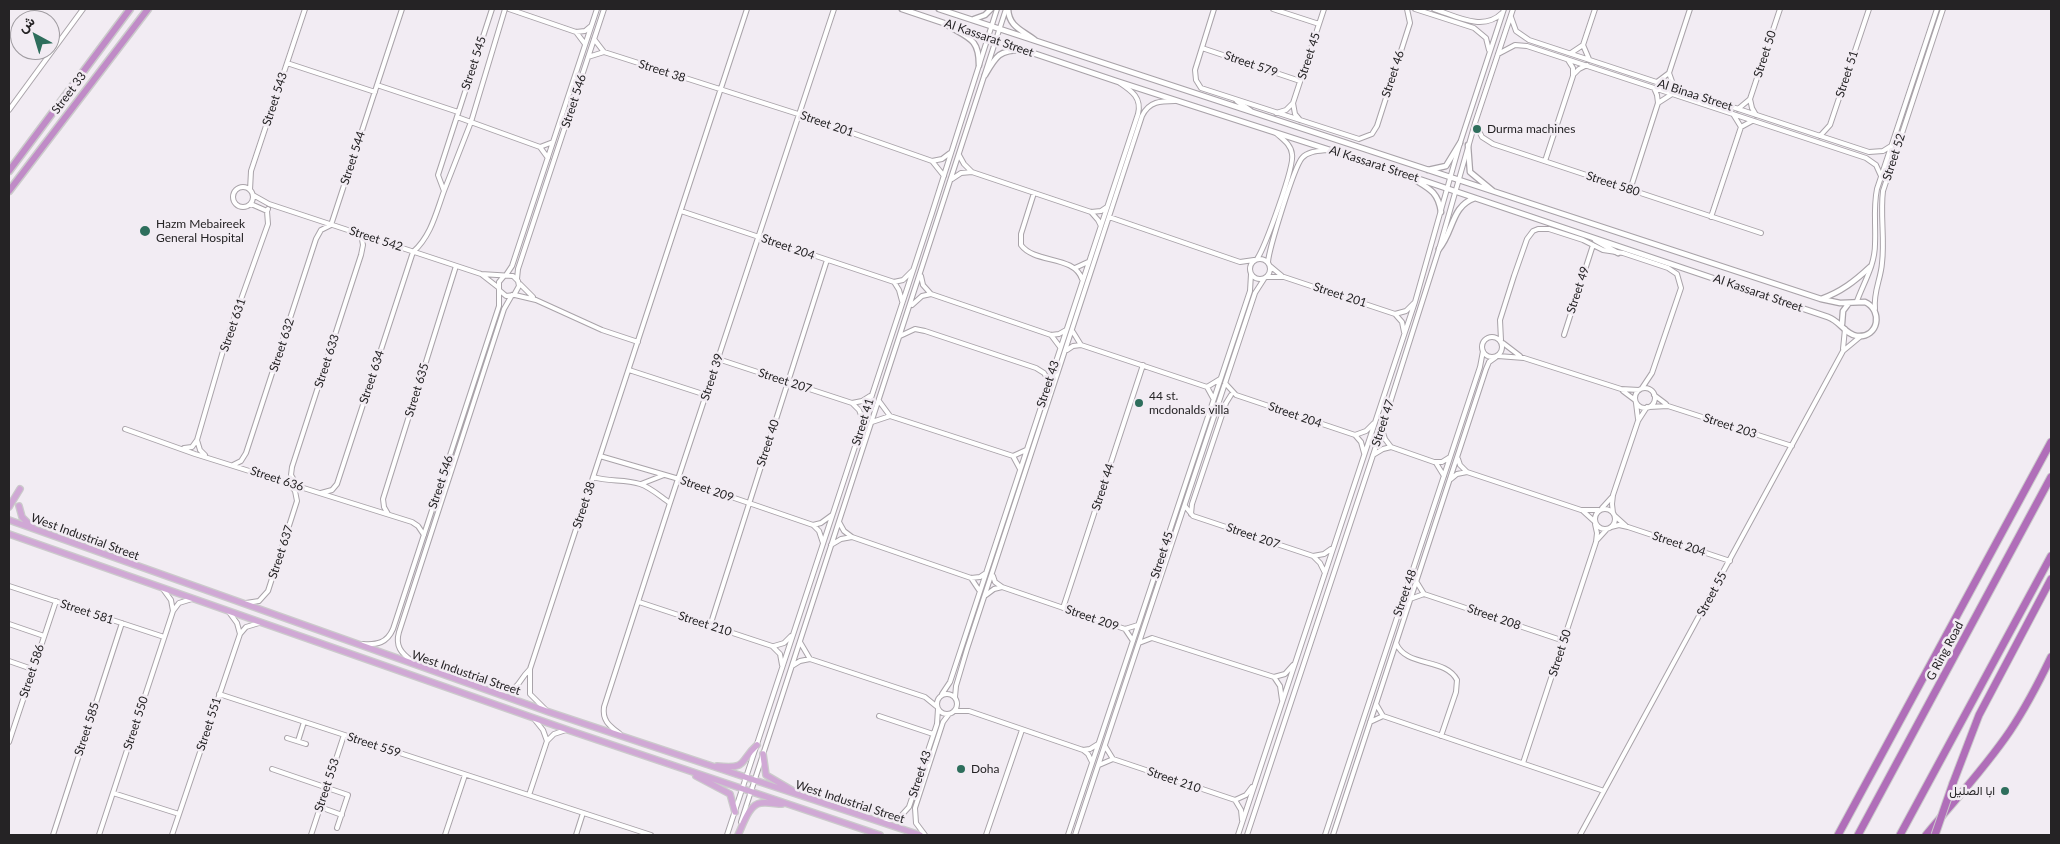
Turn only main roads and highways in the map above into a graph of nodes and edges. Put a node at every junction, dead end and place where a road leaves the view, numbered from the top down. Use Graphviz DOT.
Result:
graph roads {
  1 [pos="129,9"];
  2 [pos="148,9"];
  3 [pos="152,9"];
  4 [pos="133,28"];
  5 [pos="9,171"];
  6 [pos="9,191"];
  7 [pos="2051,442"];
  8 [pos="2051,477"];
  9 [pos="20,489"];
  10 [pos="19,506"];
  11 [pos="9,507"];
  12 [pos="10,522"];
  13 [pos="34,530"];
  14 [pos="9,535"];
  15 [pos="2051,556"];
  16 [pos="2051,579"];
  17 [pos="2051,584"];
  18 [pos="2037,607"];
  19 [pos="2051,657"];
  20 [pos="757,745"];
  21 [pos="763,754"];
  22 [pos="706,764"];
  23 [pos="690,772"];
  24 [pos="803,798"];
  25 [pos="788,804"];
  26 [pos="735,812"];
  27 [pos="737,835"];
  28 [pos="877,835"];
  29 [pos="920,835"];
  30 [pos="1838,835"];
  31 [pos="1858,835"];
  32 [pos="1900,835"];
  33 [pos="1926,835"];
  34 [pos="1935,835"];
  1 -- 5 [label="highway, Street 33"];
  2 -- 4 [label="highway, Street 33"];
  3 -- 4 [label="highway"];
  4 -- 6 [label="highway, Street 33"];
  7 -- 30 [label="highway"];
  8 -- 31 [label="highway, G Ring Road"];
  9 -- 11 [label="main road"];
  10 -- 13 [label="main road"];
  12 -- 13 [label="main road, West Industrial Street"];
  12 -- 14 [label="main road"];
  13 -- 22 [label="main road, West Industrial Street"];
  14 -- 23 [label="main road, West Industrial Street"];
  15 -- 32 [label="highway"];
  16 -- 18 [label="highway"];
  17 -- 18 [label="highway"];
  18 -- 34 [label="highway, bridge"];
  19 -- 33 [label="highway"];
  20 -- 22 [label="main road"];
  21 -- 24 [label="main road"];
  22 -- 24 [label="main road, West Industrial Street"];
  23 -- 25 [label="main road, West Industrial Street"];
  23 -- 26 [label="main road"];
  24 -- 29 [label="main road, West Industrial Street"];
  25 -- 27 [label="main road"];
  25 -- 28 [label="main road, West Industrial Street"];
}
